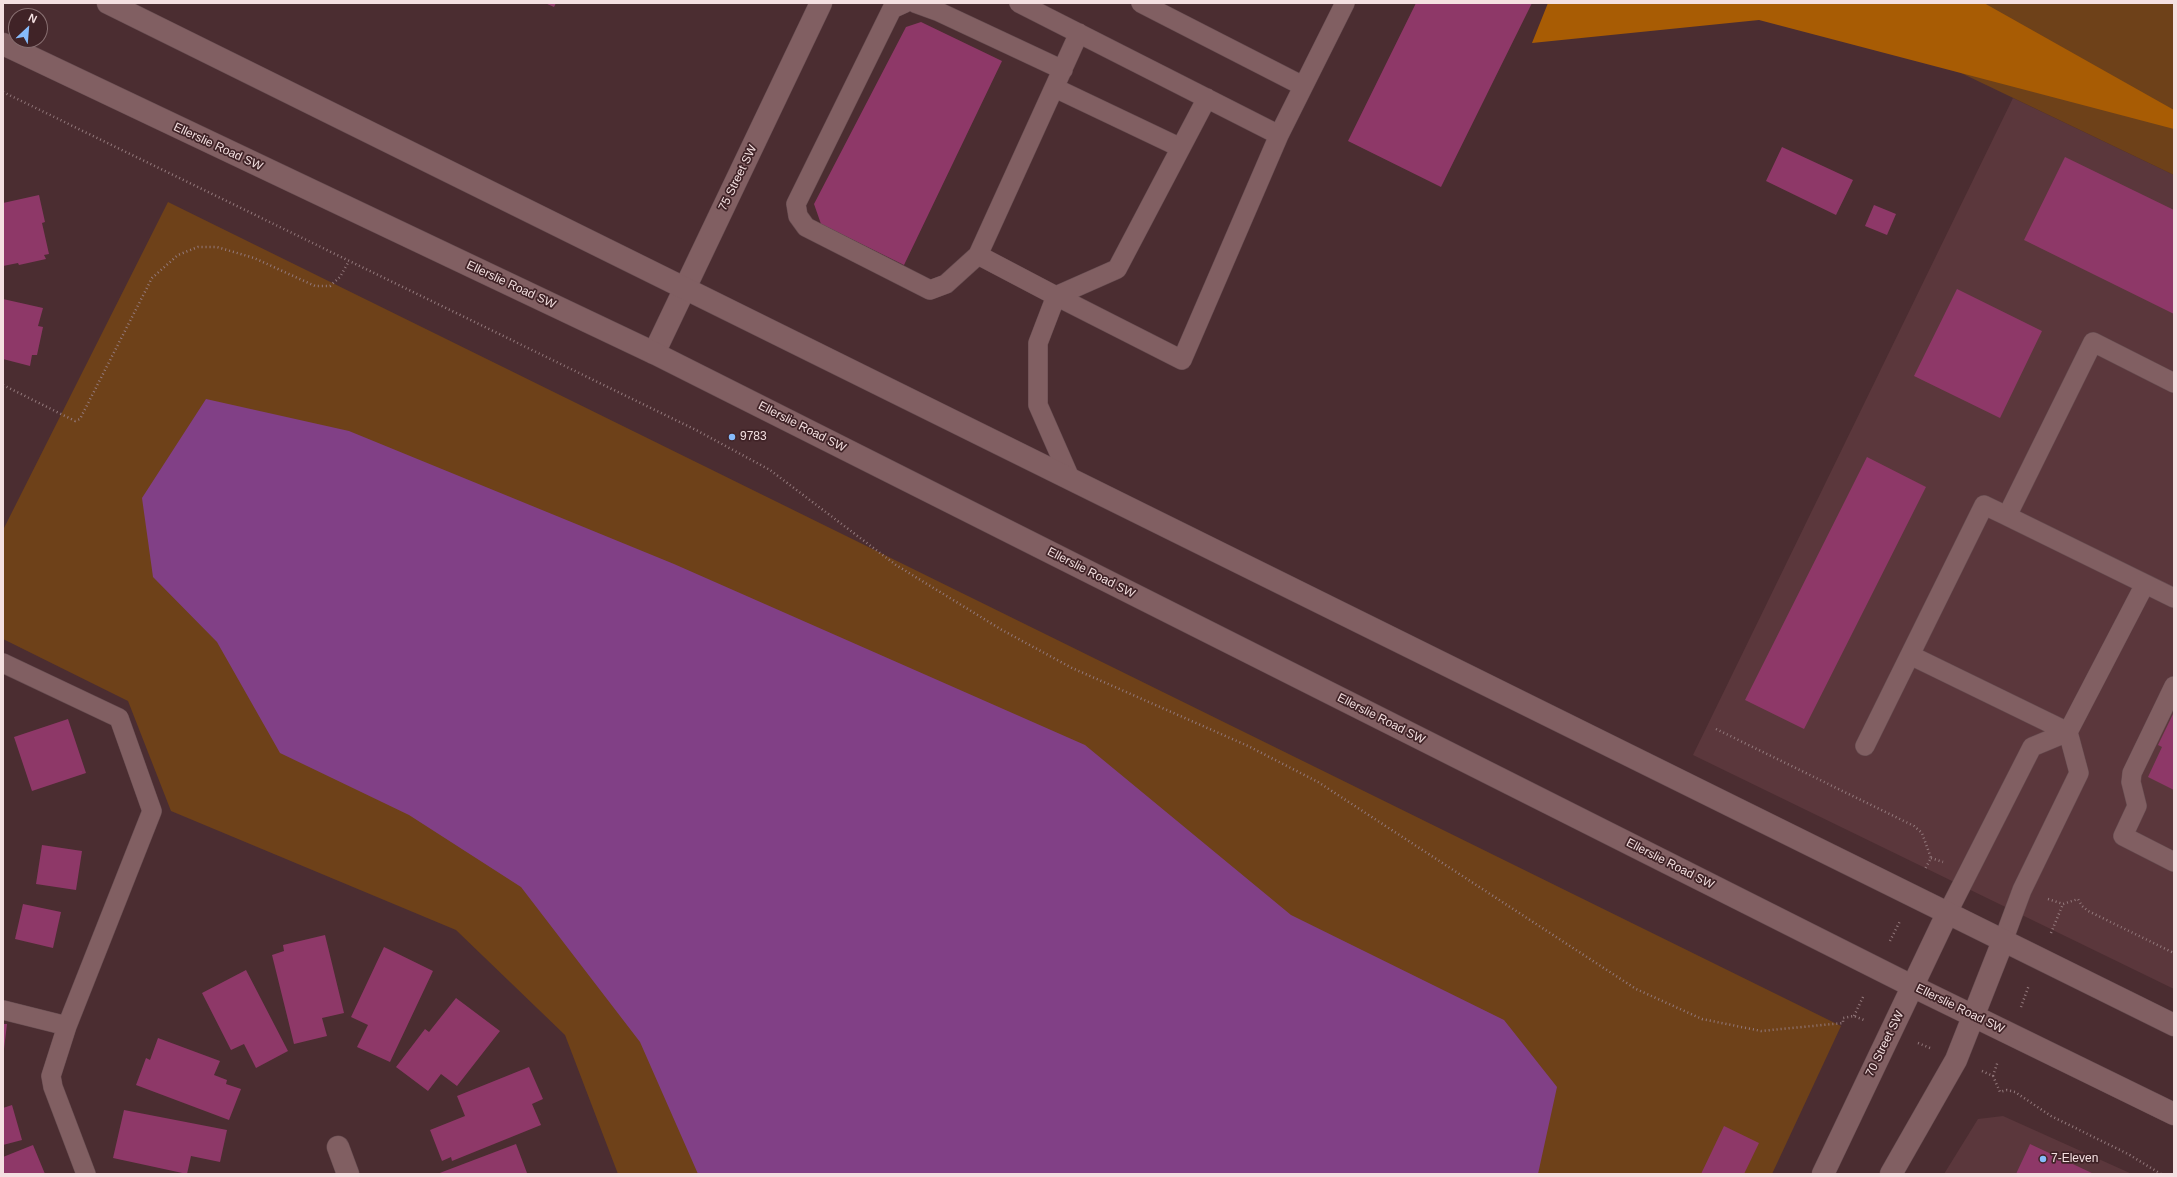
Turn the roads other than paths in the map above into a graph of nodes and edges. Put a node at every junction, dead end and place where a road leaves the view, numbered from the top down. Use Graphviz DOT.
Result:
graph roads {
  1 [pos="108,3"];
  2 [pos="821,3"];
  3 [pos="905,3"];
  4 [pos="915,3"];
  5 [pos="1019,3"];
  6 [pos="1141,3"];
  7 [pos="1345,3"];
  8 [pos="1079,33"];
  9 [pos="3,44"];
  10 [pos="1063,70"];
  11 [pos="1303,86"];
  12 [pos="1055,88"];
  13 [pos="1207,98"];
  14 [pos="1279,135"];
  15 [pos="1179,147"];
  16 [pos="978,255"];
  17 [pos="685,287"];
  18 [pos="1056,296"];
  19 [pos="654,353"];
  20 [pos="2174,382"];
  21 [pos="1070,478"];
  22 [pos="2007,516"];
  23 [pos="2145,584"];
  24 [pos="2174,598"];
  25 [pos="1910,655"];
  26 [pos="3,663"];
  27 [pos="2174,686"];
  28 [pos="2068,732"];
  29 [pos="1865,746"];
  30 [pos="2174,862"];
  31 [pos="1947,914"];
  32 [pos="2003,941"];
  33 [pos="1912,986"];
  34 [pos="3,1010"];
  35 [pos="1974,1016"];
  36 [pos="2174,1025"];
  37 [pos="67,1026"];
  38 [pos="2174,1114"];
  39 [pos="338,1147"];
  40 [pos="86,1174"];
  41 [pos="348,1174"];
  42 [pos="1823,1174"];
  43 [pos="1891,1174"];
  1 -- 17 [label="main road"];
  2 -- 17 [label="main road, 75 Street SW"];
  3 -- 16 [label="lane"];
  4 -- 10 [label="lane"];
  5 -- 8 [label="lane"];
  6 -- 11 [label="lane"];
  7 -- 11 [label="lane"];
  8 -- 10 [label="lane"];
  8 -- 13 [label="lane"];
  9 -- 19 [label="main road, Ellerslie Road SW"];
  10 -- 12 [label="lane"];
  11 -- 14 [label="lane"];
  12 -- 15 [label="lane"];
  12 -- 16 [label="lane"];
  13 -- 14 [label="lane"];
  13 -- 15 [label="lane"];
  14 -- 18 [label="lane"];
  15 -- 18 [label="lane"];
  16 -- 18 [label="lane"];
  17 -- 19 [label="main road, 75 Street SW"];
  17 -- 21 [label="main road"];
  18 -- 21 [label="lane"];
  19 -- 33 [label="main road, Ellerslie Road SW"];
  20 -- 22 [label="lane"];
  21 -- 31 [label="main road"];
  22 -- 23 [label="lane"];
  22 -- 25 [label="lane"];
  23 -- 24 [label="lane"];
  23 -- 28 [label="lane"];
  25 -- 28 [label="lane"];
  25 -- 29 [label="lane"];
  26 -- 37 [label="lane"];
  27 -- 30 [label="lane"];
  28 -- 31 [label="lane"];
  28 -- 32 [label="lane"];
  31 -- 32 [label="main road"];
  31 -- 33 [label="main road, 70 Street SW"];
  32 -- 35 [label="main road"];
  32 -- 36 [label="main road"];
  33 -- 35 [label="main road, Ellerslie Road SW"];
  33 -- 42 [label="main road, 70 Street SW"];
  34 -- 37 [label="lane"];
  35 -- 38 [label="main road, Ellerslie Road SW"];
  35 -- 43 [label="main road"];
  37 -- 40 [label="lane"];
  39 -- 41 [label="main road"];
}
